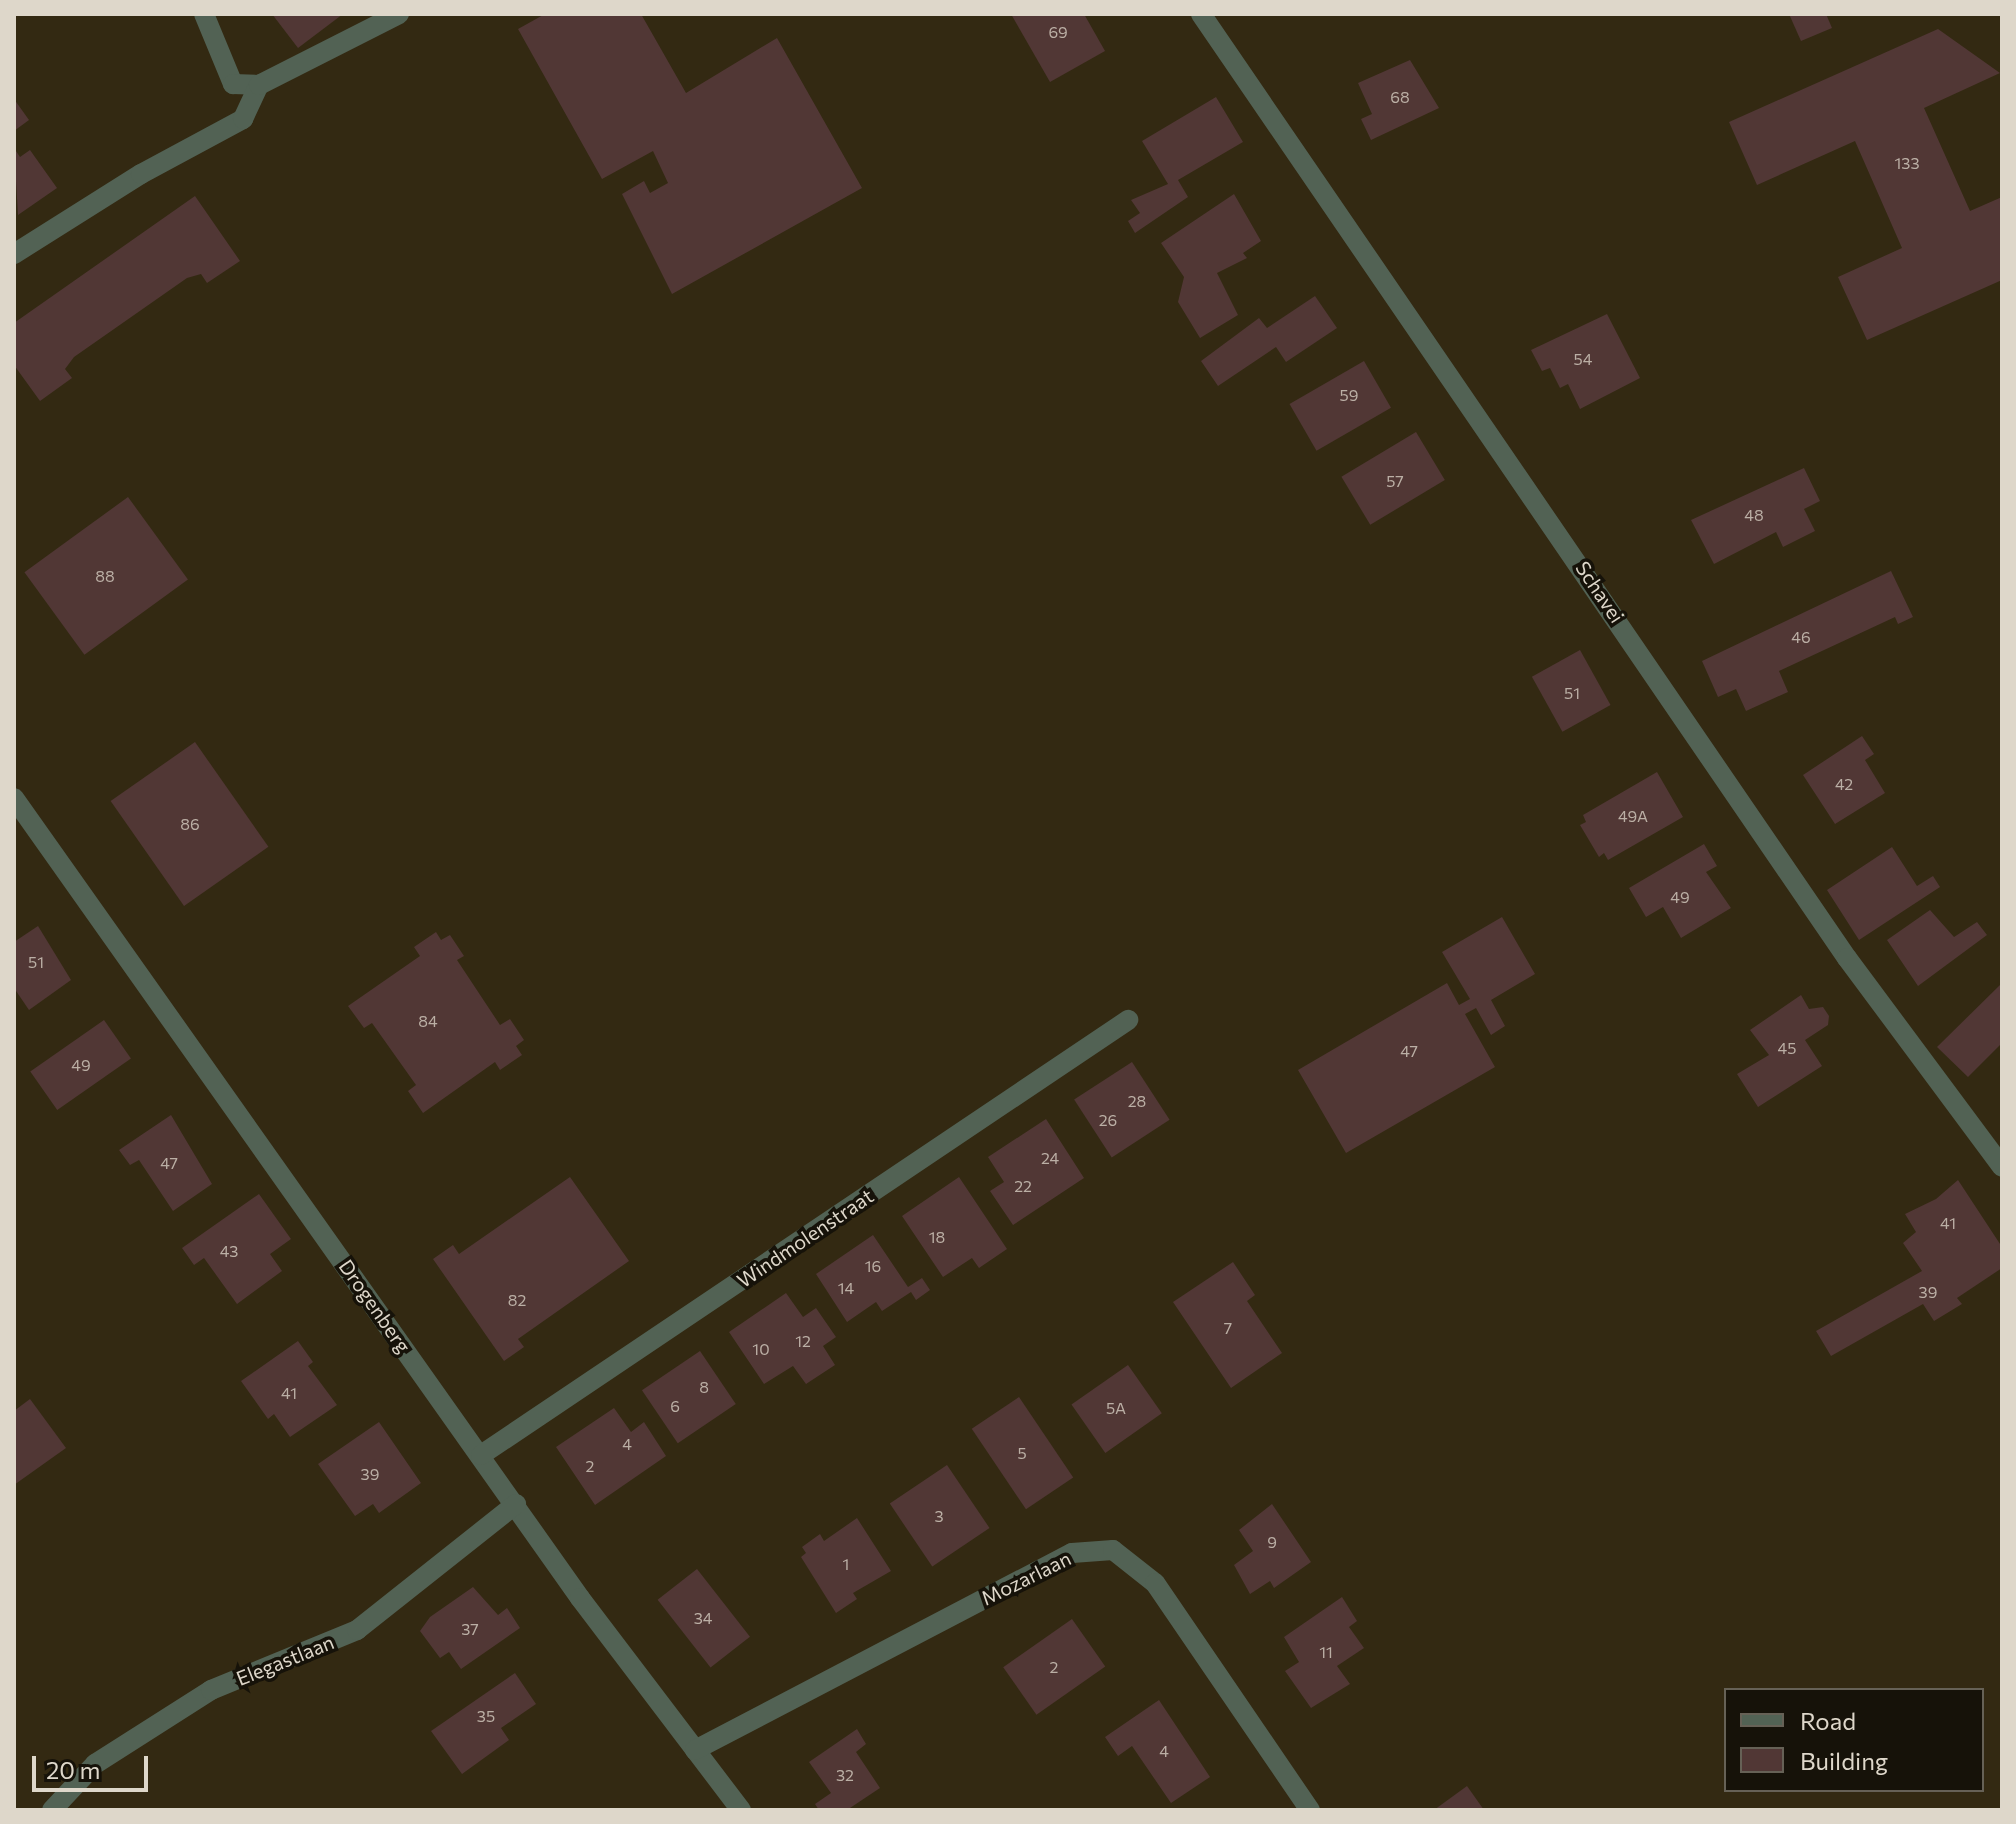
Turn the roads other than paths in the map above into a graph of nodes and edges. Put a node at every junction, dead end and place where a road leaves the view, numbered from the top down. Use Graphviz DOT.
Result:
graph roads {
  1 [pos="204,14"];
  2 [pos="399,14"];
  3 [pos="1201,14"];
  4 [pos="259,85"];
  5 [pos="14,254"];
  6 [pos="14,798"];
  7 [pos="1128,1020"];
  8 [pos="2002,1167"];
  9 [pos="481,1455"];
  10 [pos="516,1504"];
  11 [pos="695,1750"];
  12 [pos="52,1810"];
  13 [pos="741,1810"];
  14 [pos="1310,1810"];
  1 -- 4 [label="street"];
  2 -- 4 [label="street"];
  3 -- 8 [label="street, Schavei"];
  4 -- 5 [label="street"];
  6 -- 9 [label="street, Drogenberg"];
  7 -- 9 [label="street, Windmolenstraat"];
  9 -- 10 [label="street, Drogenberg"];
  10 -- 11 [label="street, Drogenberg"];
  10 -- 12 [label="street, Elegastlaan"];
  11 -- 13 [label="street, Drogenberg"];
  11 -- 14 [label="street, Mozarlaan"];
}
